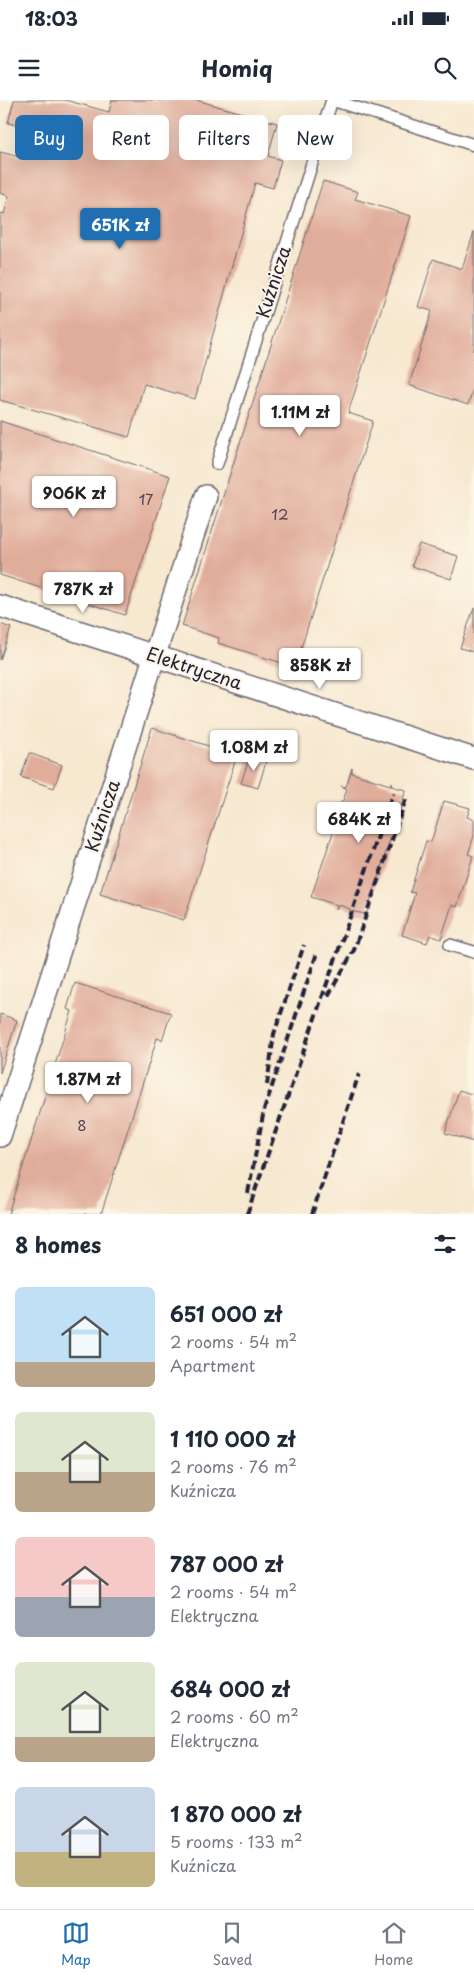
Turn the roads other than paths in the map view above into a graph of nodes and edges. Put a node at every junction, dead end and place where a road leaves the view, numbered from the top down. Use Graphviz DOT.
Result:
graph roads {
  1 [pos="332,100"];
  2 [pos="474,145"];
  3 [pos="217,464"];
  4 [pos="206,496"];
  5 [pos="0,606"];
  6 [pos="154,656"];
  7 [pos="474,759"];
  8 [pos="450,945"];
  9 [pos="474,952"];
  10 [pos="0,1136"];
  1 -- 2 [label="lane"];
  1 -- 3 [label="lane, Kuźnicza"];
  4 -- 6 [label="street, Kuźnicza"];
  5 -- 6 [label="street, Elektryczna"];
  6 -- 7 [label="street, Elektryczna"];
  6 -- 10 [label="street, Kuźnicza"];
  8 -- 9 [label="lane"];
}
